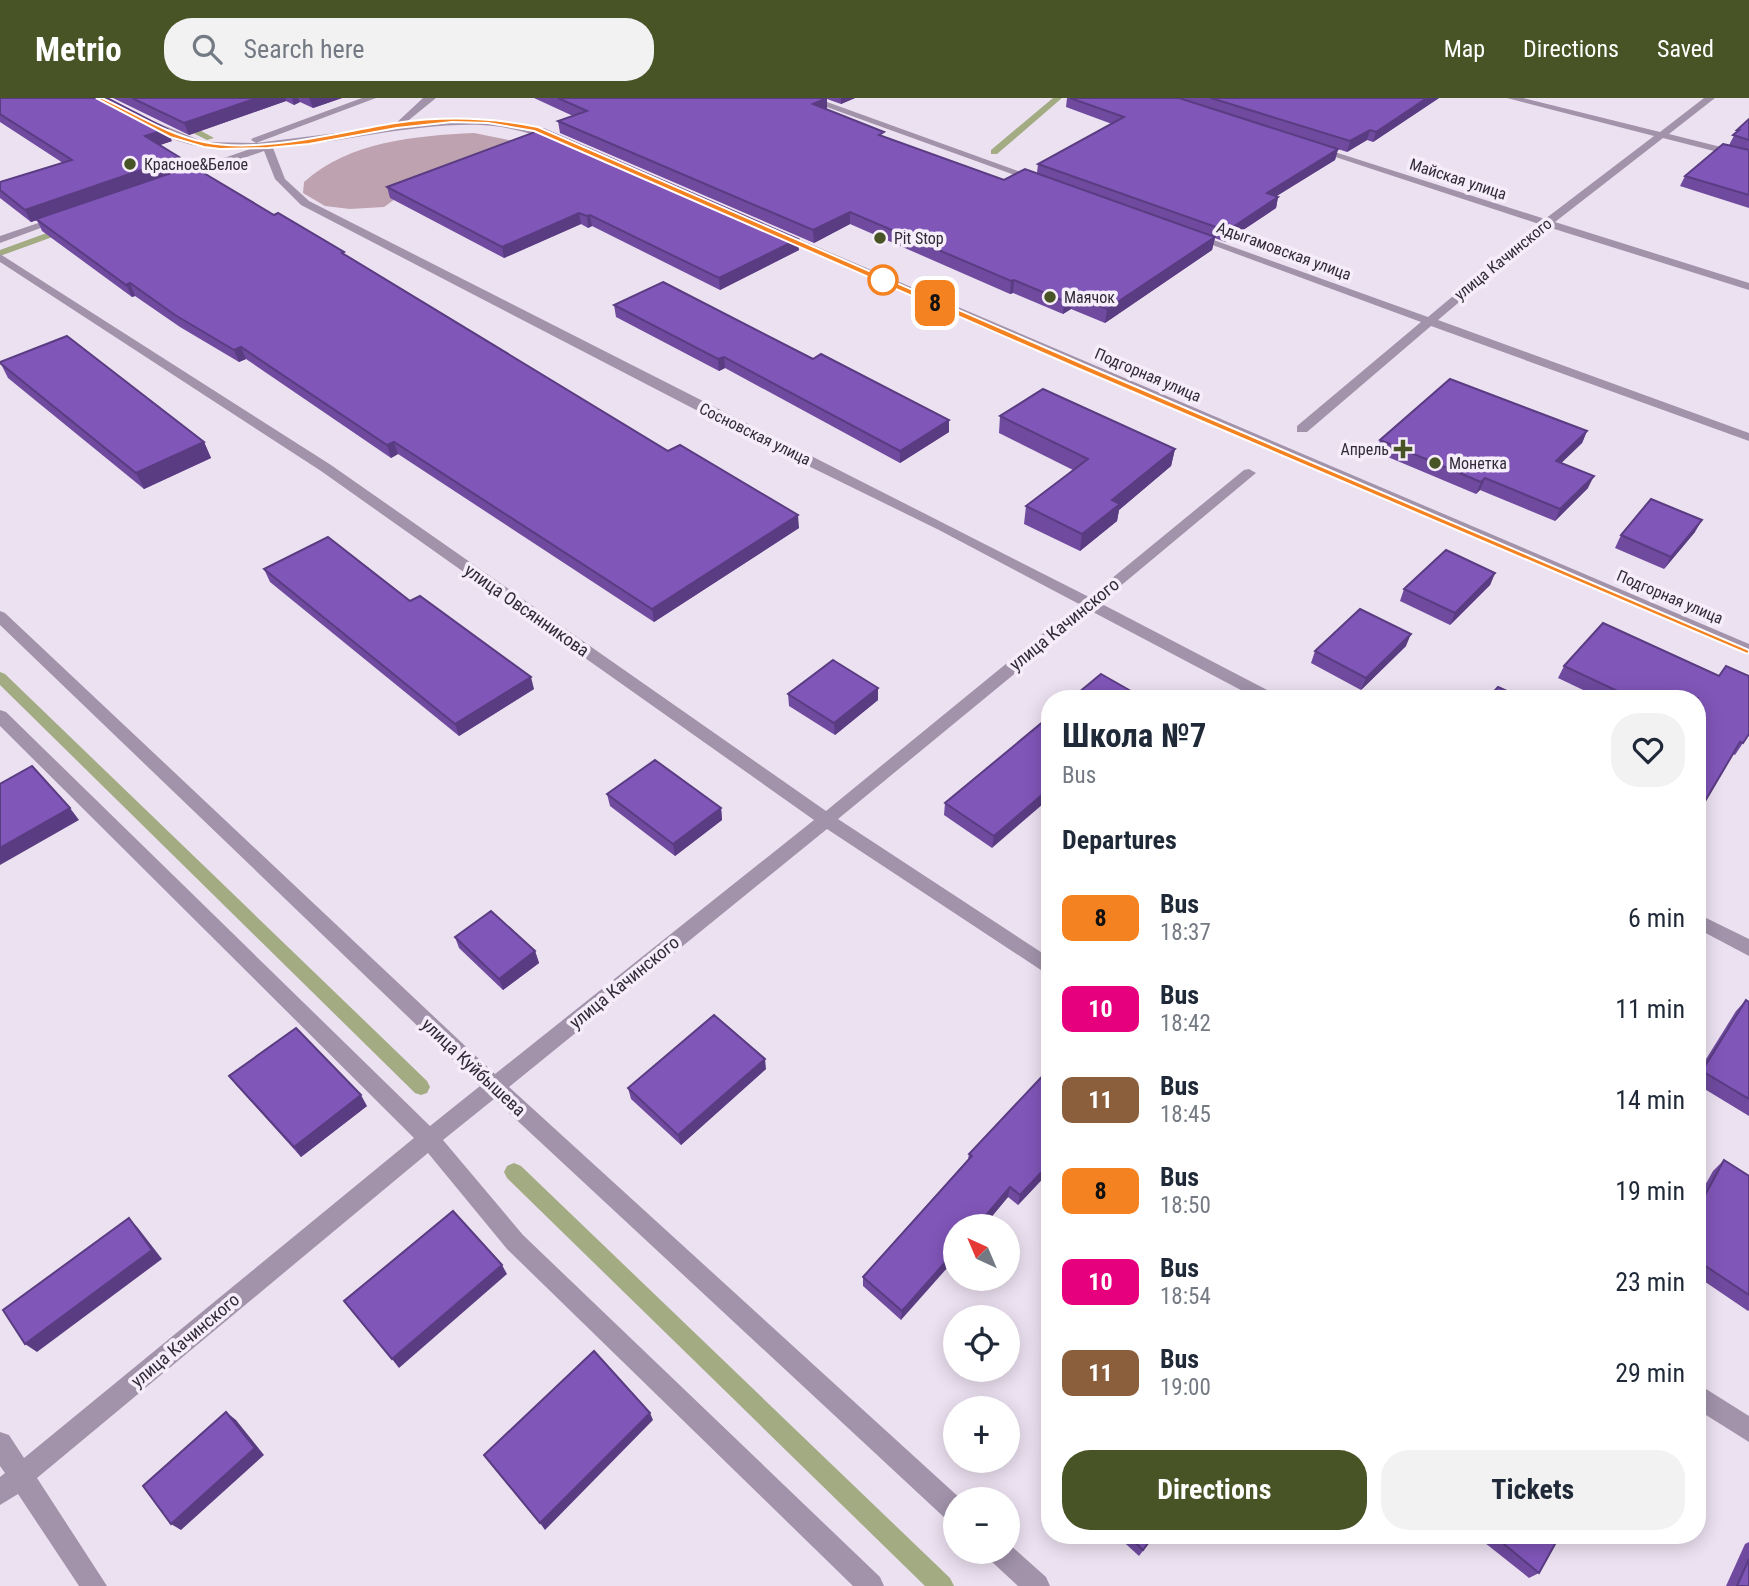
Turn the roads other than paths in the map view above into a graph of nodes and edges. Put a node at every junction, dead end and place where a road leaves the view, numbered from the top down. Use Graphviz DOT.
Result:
graph roads {
  1 [pos="371,98"];
  2 [pos="807,98"];
  3 [pos="1512,98"];
  4 [pos="1710,98"];
  5 [pos="423,99"];
  6 [pos="136,116"];
  7 [pos="397,125"];
  8 [pos="1663,136"];
  9 [pos="572,144"];
  10 [pos="1300,144"];
  11 [pos="237,146"];
  12 [pos="268,146"];
  13 [pos="1749,157"];
  14 [pos="164,182"];
  15 [pos="1054,186"];
  16 [pos="76,213"];
  17 [pos="1545,224"];
  18 [pos="770,231"];
  19 [pos="1184,233"];
  20 [pos="0,240"];
  21 [pos="0,257"];
  22 [pos="1749,287"];
  23 [pos="1429,320"];
  24 [pos="1301,429"];
  25 [pos="1749,437"];
  26 [pos="1249,473"];
  27 [pos="1088,604"];
  28 [pos="0,616"];
  29 [pos="1749,650"];
  30 [pos="1254,690"];
  31 [pos="0,716"];
  32 [pos="826,820"];
  33 [pos="1706,925"];
  34 [pos="1749,948"];
  35 [pos="1041,962"];
  36 [pos="494,1086"];
  37 [pos="429,1139"];
  38 [pos="1706,1401"];
  39 [pos="1749,1430"];
  40 [pos="0,1444"];
  41 [pos="21,1475"];
  42 [pos="0,1493"];
  43 [pos="943,1499"];
  44 [pos="1013,1564"];
  45 [pos="94,1586"];
  46 [pos="871,1586"];
  47 [pos="1037,1586"];
  1 -- 11 [label="street"];
  2 -- 15 [label="street"];
  3 -- 8 [label="street"];
  4 -- 8 [label="street, улица Качинского"];
  5 -- 7 [label="street"];
  6 -- 11 [label="street"];
  7 -- 9 [label="street"];
  7 -- 12 [label="street"];
  8 -- 13 [label="street"];
  8 -- 17 [label="street, улица Качинского"];
  10 -- 17 [label="street, Майская улица"];
  11 -- 12 [label="street"];
  12 -- 14 [label="street"];
  12 -- 27 [label="street, Сосновская улица"];
  16 -- 20 [label="street"];
  17 -- 22 [label="street, Майская улица"];
  17 -- 23 [label="street, улица Качинского"];
  18 -- 29 [label="street, Подгорная улица"];
  19 -- 23 [label="street, Адыгамовская улица"];
  21 -- 32 [label="street, улица Овсянникова"];
  23 -- 24 [label="street, улица Качинского"];
  23 -- 25 [label="street, Адыгамовская улица"];
  26 -- 27 [label="street, улица Качинского"];
  27 -- 30 [label="street, Сосновская улица"];
  27 -- 32 [label="street, улица Качинского"];
  28 -- 36 [label="street, улица Куйбышева"];
  31 -- 37 [label="street"];
  32 -- 35 [label="street, улица Овсянникова"];
  32 -- 36 [label="street, улица Качинского"];
  33 -- 34 [label="street"];
  36 -- 37 [label="street, улица Качинского"];
  36 -- 43 [label="street, улица Куйбышева"];
  37 -- 41 [label="street, улица Качинского"];
  37 -- 46 [label="street"];
  38 -- 39 [label="street"];
  40 -- 41 [label="street"];
  41 -- 42 [label="street, улица Качинского"];
  41 -- 45 [label="street"];
  44 -- 47 [label="street"];
}
